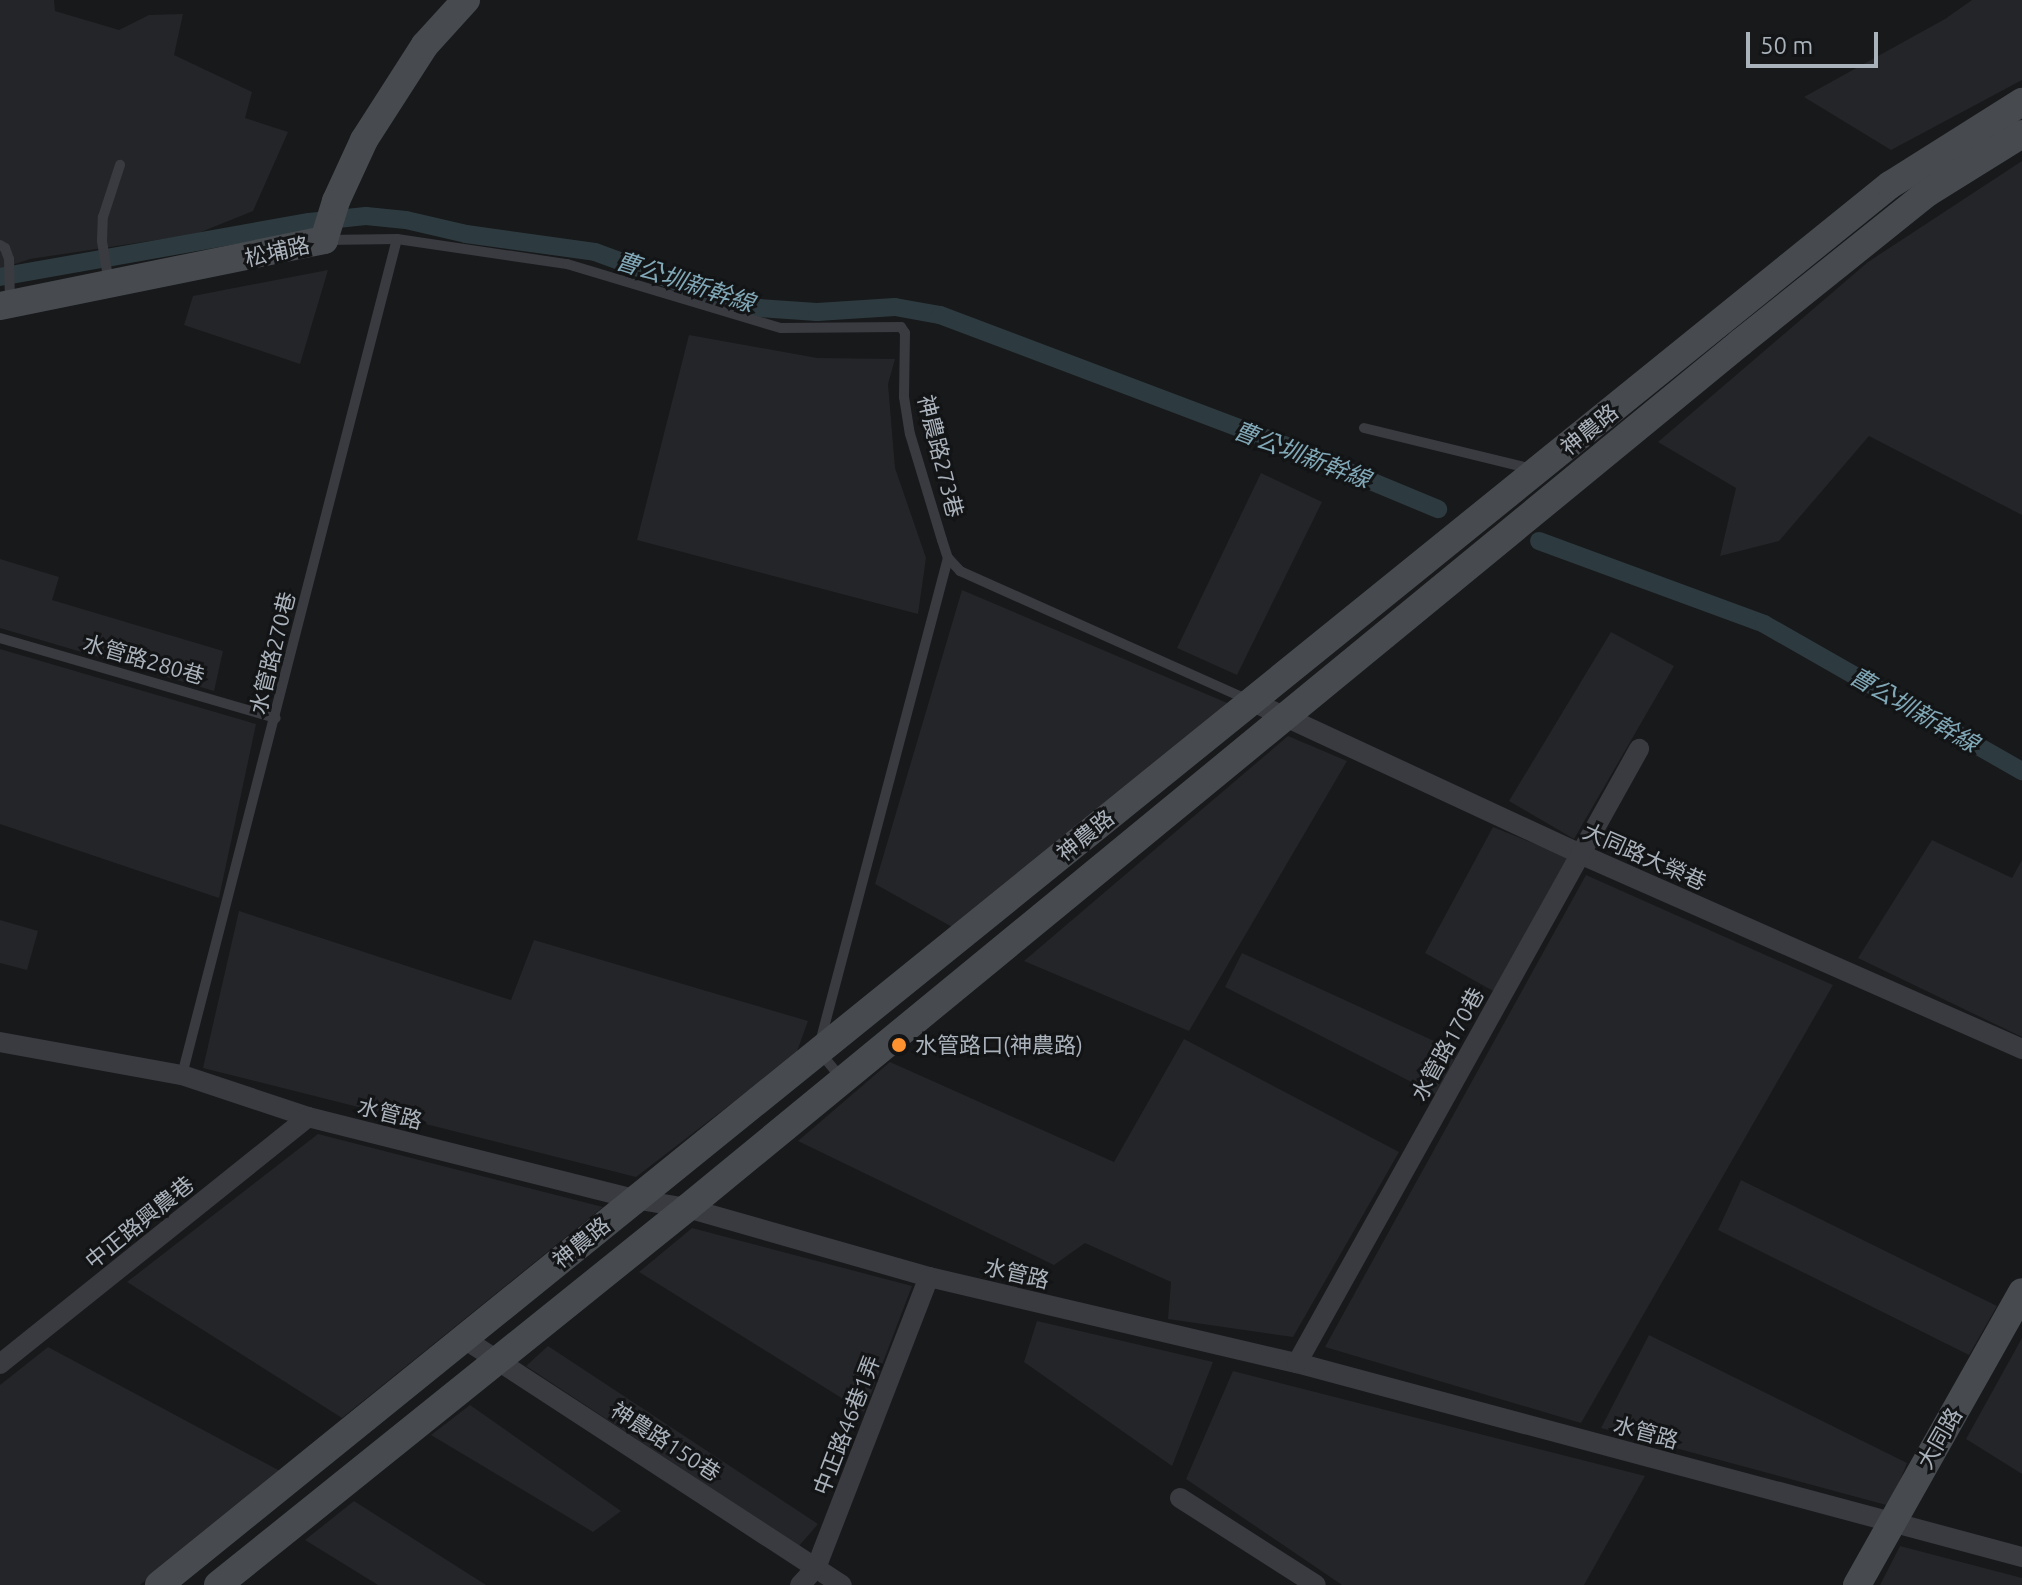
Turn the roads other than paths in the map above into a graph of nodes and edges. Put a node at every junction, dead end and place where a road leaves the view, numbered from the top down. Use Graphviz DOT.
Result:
graph roads {
  1 [pos="466,0"];
  2 [pos="2022,102"];
  3 [pos="2022,134"];
  4 [pos="120,165"];
  5 [pos="324,238"];
  6 [pos="397,239"];
  7 [pos="0,245"];
  8 [pos="108,279"];
  9 [pos="6,300"];
  10 [pos="1364,428"];
  11 [pos="1538,470"];
  12 [pos="948,558"];
  13 [pos="0,638"];
  14 [pos="1251,701"];
  15 [pos="1285,717"];
  16 [pos="276,718"];
  17 [pos="1639,749"];
  18 [pos="1580,854"];
  19 [pos="0,1042"];
  20 [pos="2022,1049"];
  21 [pos="818,1050"];
  22 [pos="182,1075"];
  23 [pos="843,1080"];
  24 [pos="308,1117"];
  25 [pos="634,1199"];
  26 [pos="687,1208"];
  27 [pos="929,1277"];
  28 [pos="2022,1292"];
  29 [pos="463,1338"];
  30 [pos="498,1360"];
  31 [pos="1297,1363"];
  32 [pos="0,1364"];
  33 [pos="1180,1498"];
  34 [pos="1891,1522"];
  35 [pos="2022,1557"];
  36 [pos="816,1568"];
  37 [pos="159,1585"];
  38 [pos="218,1585"];
  39 [pos="800,1585"];
  40 [pos="842,1585"];
  41 [pos="1316,1585"];
  42 [pos="1857,1585"];
  1 -- 5 [label="street, 松埔路"];
  2 -- 11 [label="street, 神農路"];
  3 -- 15 [label="street, 神農路"];
  4 -- 8 [label="lane"];
  5 -- 6 [label="lane, 神農路273巷"];
  5 -- 8 [label="street, 松埔路"];
  6 -- 12 [label="lane, 神農路273巷"];
  6 -- 16 [label="lane, 水管路270巷"];
  7 -- 9 [label="lane"];
  8 -- 9 [label="street, 松埔路"];
  10 -- 11 [label="lane"];
  11 -- 14 [label="street, 神農路"];
  12 -- 14 [label="lane"];
  12 -- 21 [label="lane"];
  13 -- 16 [label="lane, 水管路280巷"];
  14 -- 15 [label="street, 大同路大榮巷"];
  14 -- 21 [label="street, 神農路"];
  15 -- 18 [label="street, 大同路大榮巷"];
  15 -- 23 [label="street, 神農路"];
  16 -- 22 [label="lane, 水管路270巷"];
  17 -- 18 [label="street, 水管路170巷"];
  18 -- 20 [label="street, 大同路大榮巷"];
  18 -- 31 [label="street, 水管路170巷"];
  19 -- 22 [label="street, 水管路"];
  21 -- 23 [label="lane"];
  21 -- 25 [label="street, 神農路"];
  22 -- 24 [label="street, 水管路"];
  23 -- 26 [label="street, 神農路"];
  24 -- 25 [label="street, 水管路"];
  24 -- 32 [label="street, 中正路興農巷"];
  25 -- 26 [label="street, 水管路"];
  25 -- 29 [label="street, 神農路"];
  26 -- 27 [label="street, 水管路"];
  26 -- 30 [label="street, 神農路"];
  27 -- 31 [label="street, 水管路"];
  27 -- 36 [label="street, 中正路46巷1弄"];
  28 -- 34 [label="street, 大同路"];
  29 -- 30 [label="street, 神農路150巷"];
  29 -- 37 [label="street, 神農路"];
  30 -- 36 [label="street, 神農路150巷"];
  30 -- 38 [label="street, 神農路"];
  31 -- 34 [label="street, 水管路"];
  33 -- 41 [label="street"];
  34 -- 35 [label="street, 水管路"];
  34 -- 42 [label="street, 大同路"];
  36 -- 39 [label="street, 中正路46巷1弄"];
  36 -- 40 [label="street, 神農路150巷"];
}
